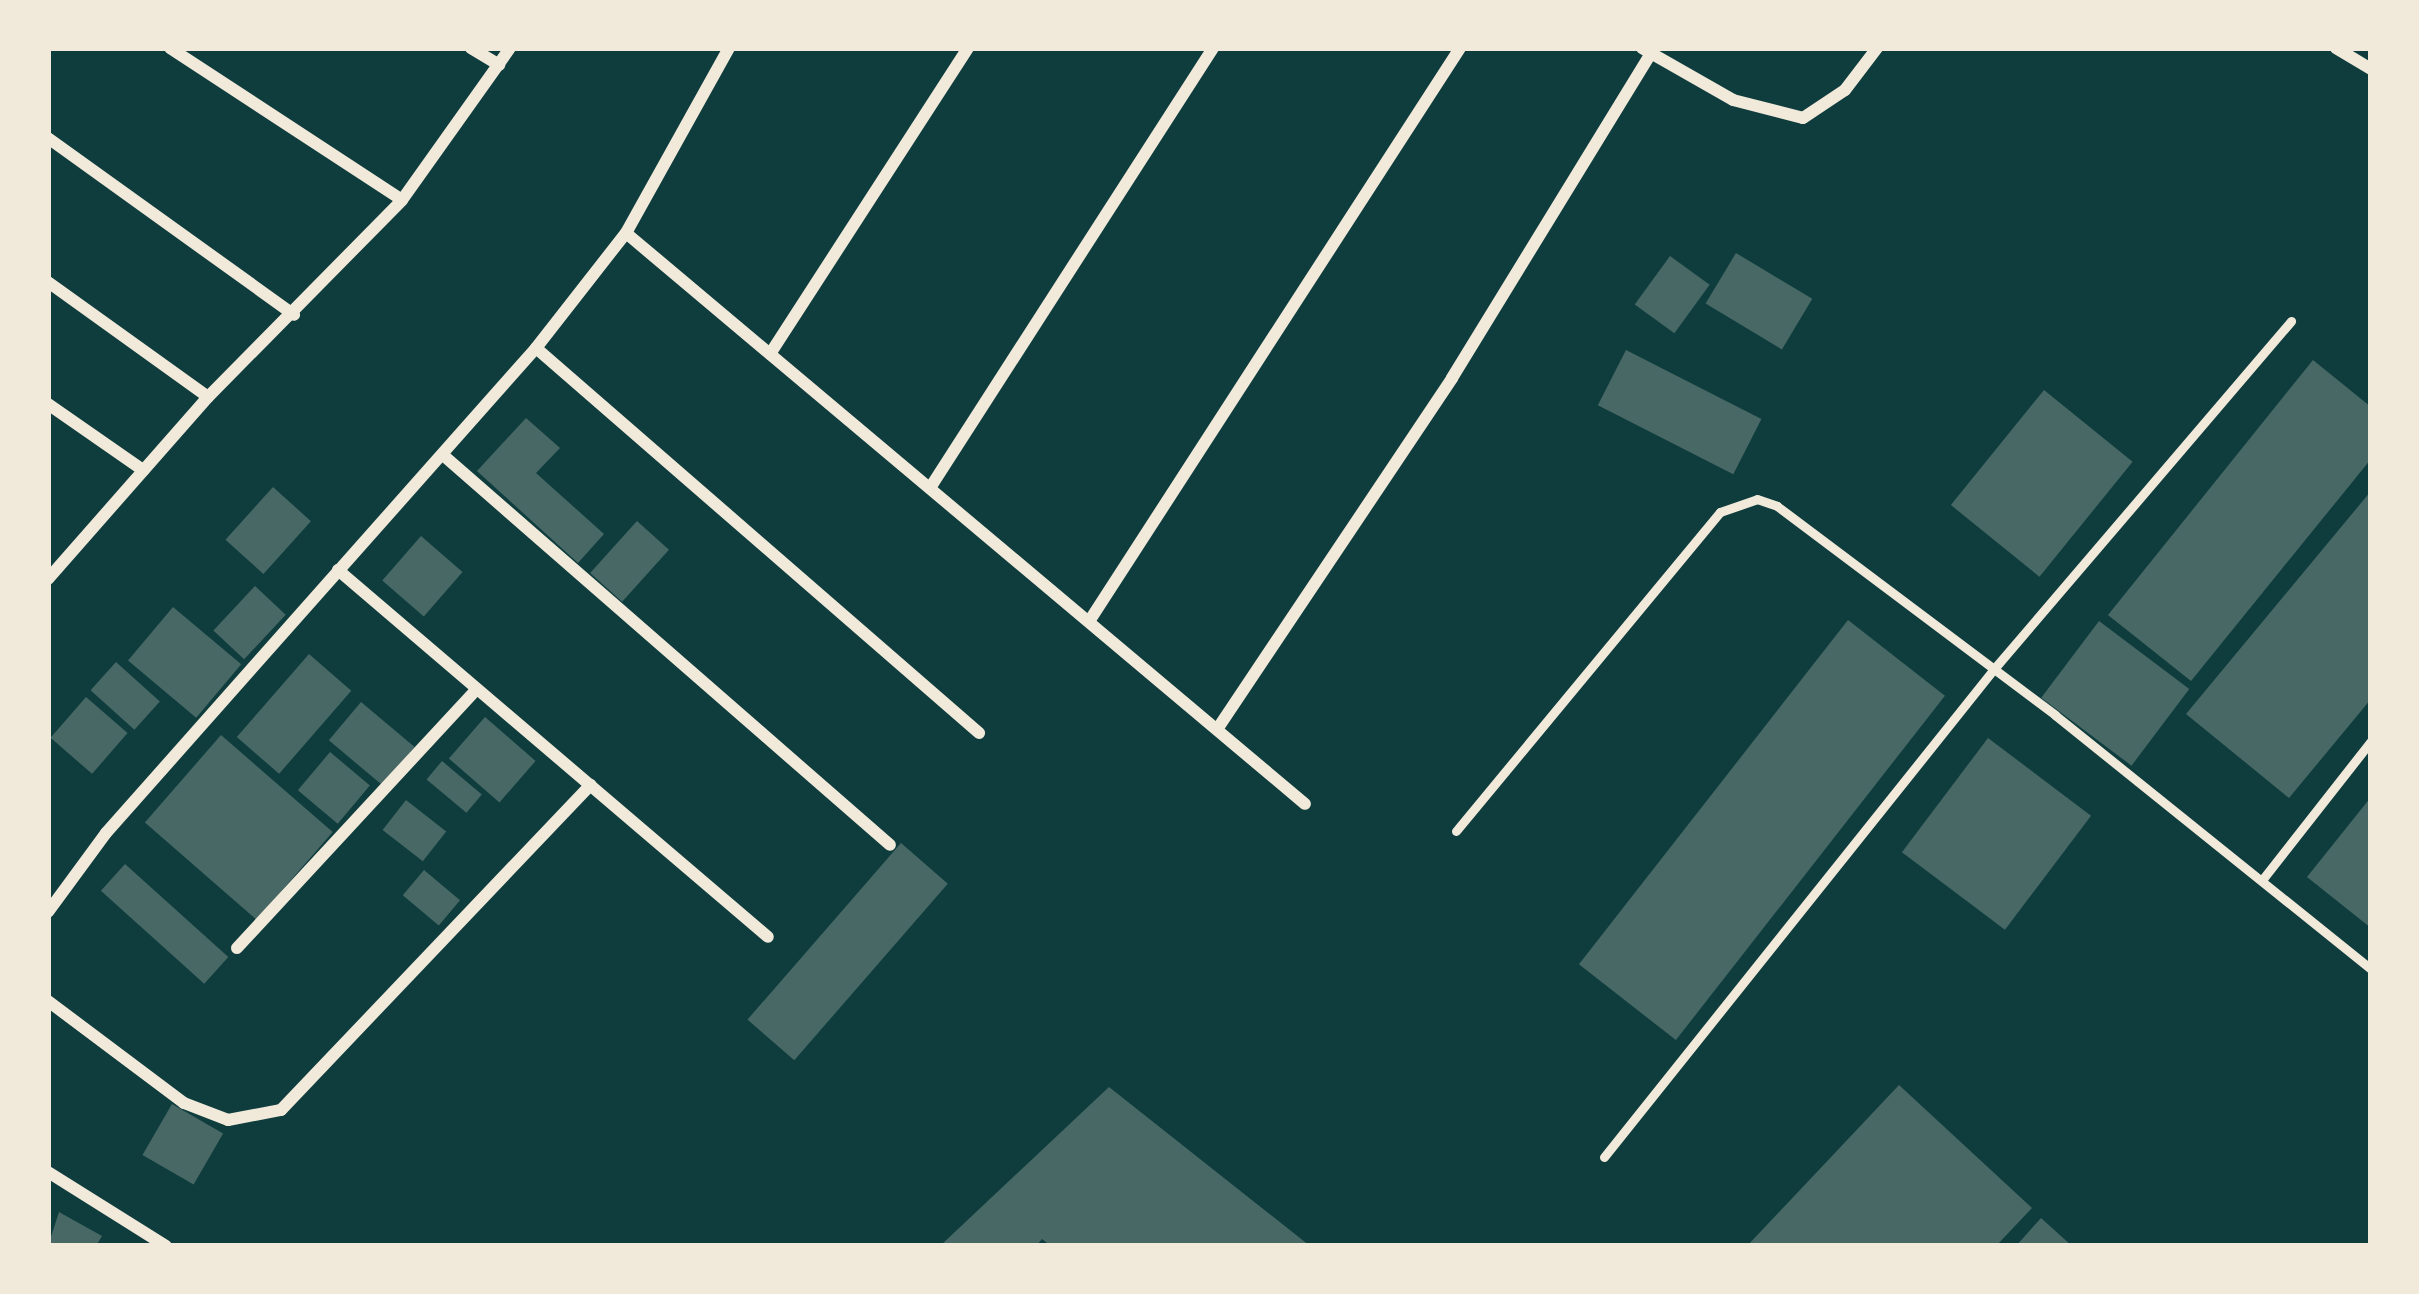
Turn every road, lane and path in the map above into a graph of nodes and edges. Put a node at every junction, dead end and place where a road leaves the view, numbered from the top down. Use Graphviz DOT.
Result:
graph roads {
  1 [pos="170,48"];
  2 [pos="471,48"];
  3 [pos="510,48"];
  4 [pos="729,48"];
  5 [pos="968,48"];
  6 [pos="1213,48"];
  7 [pos="1460,48"];
  8 [pos="1877,48"];
  9 [pos="2336,48"];
  10 [pos="1646,50"];
  11 [pos="499,65"];
  12 [pos="2371,69"];
  13 [pos="48,138"];
  14 [pos="402,200"];
  15 [pos="626,233"];
  16 [pos="48,282"];
  17 [pos="295,315"];
  18 [pos="2291,321"];
  19 [pos="536,348"];
  20 [pos="770,354"];
  21 [pos="208,398"];
  22 [pos="48,404"];
  23 [pos="443,455"];
  24 [pos="143,470"];
  25 [pos="931,488"];
  26 [pos="338,570"];
  27 [pos="48,579"];
  28 [pos="1090,620"];
  29 [pos="1993,670"];
  30 [pos="477,689"];
  31 [pos="1218,728"];
  32 [pos="979,733"];
  33 [pos="2371,741"];
  34 [pos="590,785"];
  35 [pos="1305,804"];
  36 [pos="1456,832"];
  37 [pos="890,845"];
  38 [pos="2262,880"];
  39 [pos="48,912"];
  40 [pos="768,937"];
  41 [pos="237,948"];
  42 [pos="2371,968"];
  43 [pos="48,1001"];
  44 [pos="1604,1157"];
  45 [pos="48,1172"];
  46 [pos="166,1246"];
  1 -- 14 [label="street"];
  2 -- 11 [label="street"];
  3 -- 11 [label="street"];
  4 -- 15 [label="street"];
  5 -- 20 [label="street"];
  6 -- 25 [label="street"];
  7 -- 28 [label="street"];
  8 -- 10 [label="street"];
  9 -- 12 [label="street"];
  10 -- 31 [label="street"];
  11 -- 14 [label="street"];
  13 -- 17 [label="street"];
  14 -- 17 [label="street"];
  15 -- 19 [label="street"];
  15 -- 20 [label="street"];
  16 -- 21 [label="street"];
  17 -- 21 [label="street"];
  18 -- 29 [label="lane"];
  19 -- 23 [label="street"];
  19 -- 32 [label="street"];
  20 -- 25 [label="street"];
  21 -- 24 [label="street"];
  22 -- 24 [label="street"];
  23 -- 26 [label="street"];
  23 -- 37 [label="street"];
  24 -- 27 [label="street"];
  25 -- 28 [label="street"];
  26 -- 30 [label="street"];
  26 -- 39 [label="street"];
  28 -- 31 [label="street"];
  29 -- 36 [label="lane"];
  29 -- 38 [label="lane"];
  29 -- 44 [label="lane"];
  30 -- 34 [label="street"];
  30 -- 41 [label="street"];
  31 -- 35 [label="street"];
  33 -- 38 [label="lane"];
  34 -- 40 [label="street"];
  34 -- 43 [label="street"];
  38 -- 42 [label="lane"];
  45 -- 46 [label="street"];
}
